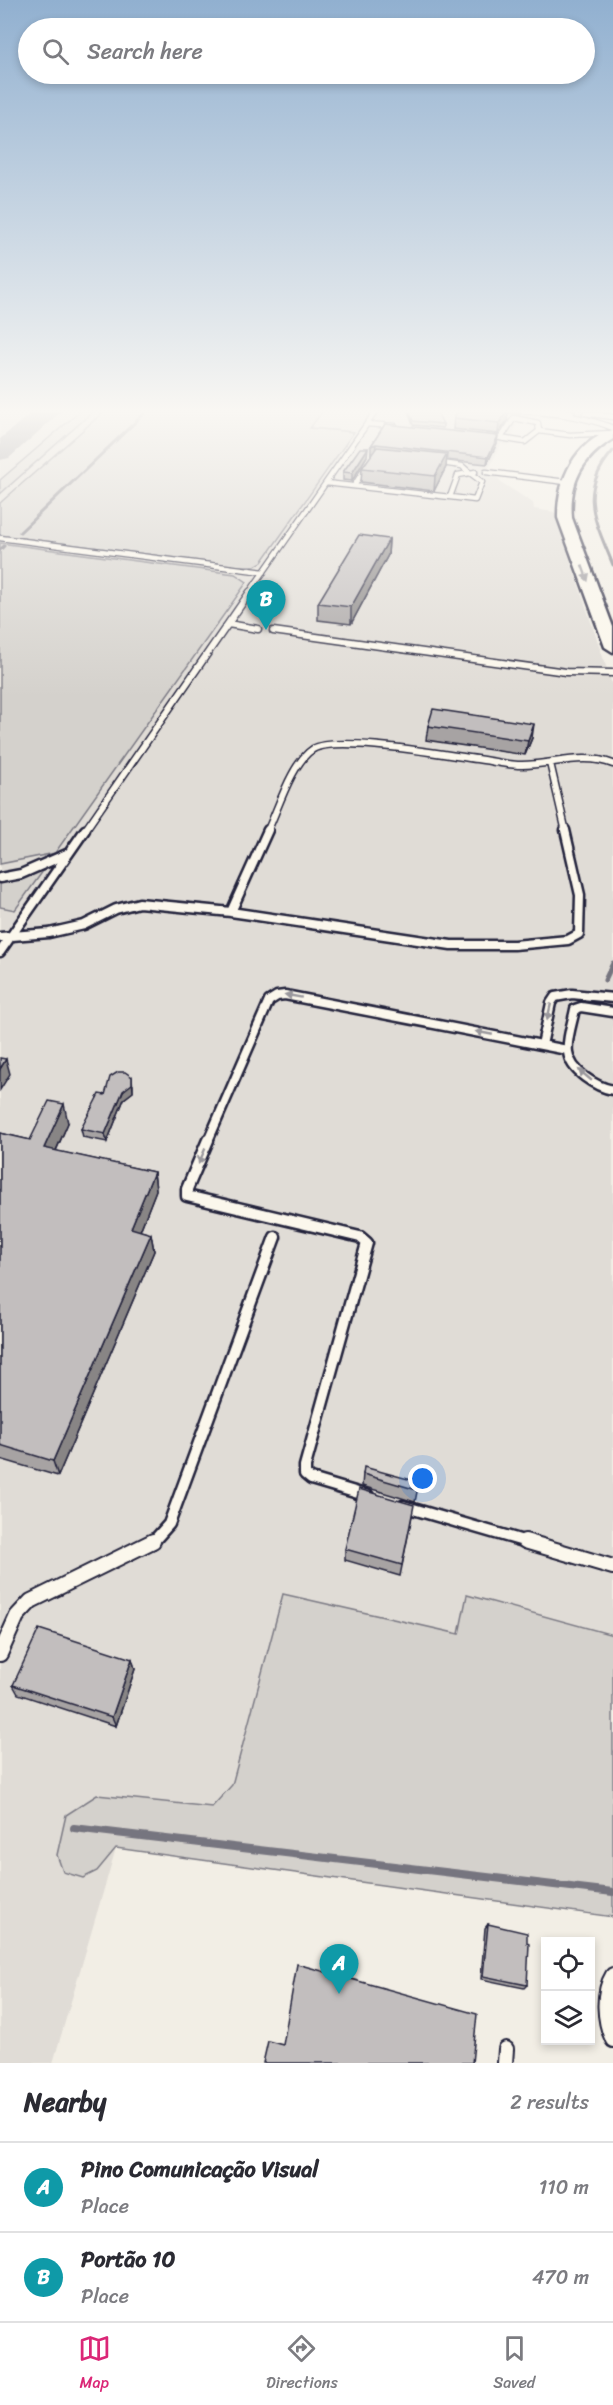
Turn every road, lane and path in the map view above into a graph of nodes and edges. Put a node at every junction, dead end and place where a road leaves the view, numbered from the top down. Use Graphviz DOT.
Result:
graph roads {
  1 [pos="311,504"];
  2 [pos="563,504"];
  3 [pos="0,538"];
  4 [pos="264,572"];
  5 [pos="607,613"];
  6 [pos="228,624"];
  7 [pos="258,629"];
  8 [pos="273,631"];
  9 [pos="613,647"];
  10 [pos="613,673"];
  11 [pos="550,762"];
  12 [pos="611,762"];
  13 [pos="69,853"];
  14 [pos="0,878"];
  15 [pos="231,912"];
  16 [pos="12,934"];
  17 [pos="0,937"];
  18 [pos="0,952"];
  19 [pos="613,999"];
  20 [pos="613,1012"];
  21 [pos="542,1045"];
  22 [pos="567,1050"];
  23 [pos="613,1090"];
  24 [pos="275,1237"];
  25 [pos="613,1567"];
  26 [pos="0,1654"];
  27 [pos="613,1975"];
  28 [pos="613,2040"];
  1 -- 4 [label="lane"];
  2 -- 5 [label="main road, one-way"];
  3 -- 4 [label="lane"];
  4 -- 6 [label="lane"];
  5 -- 9 [label="main road"];
  6 -- 7 [label="lane"];
  6 -- 13 [label="lane"];
  8 -- 10 [label="lane"];
  11 -- 12 [label="lane"];
  11 -- 15 [label="lane"];
  11 -- 15 [label="lane"];
  13 -- 14 [label="lane"];
  13 -- 16 [label="lane"];
  15 -- 16 [label="lane"];
  16 -- 17 [label="lane"];
  16 -- 18 [label="lane"];
  19 -- 21 [label="lane, one-way"];
  20 -- 22 [label="lane"];
  21 -- 22 [label="lane"];
  21 -- 25 [label="lane, one-way"];
  23 -- 22 [label="lane, one-way"];
  24 -- 26 [label="lane"];
  27 -- 28 [label="lane"];
}
